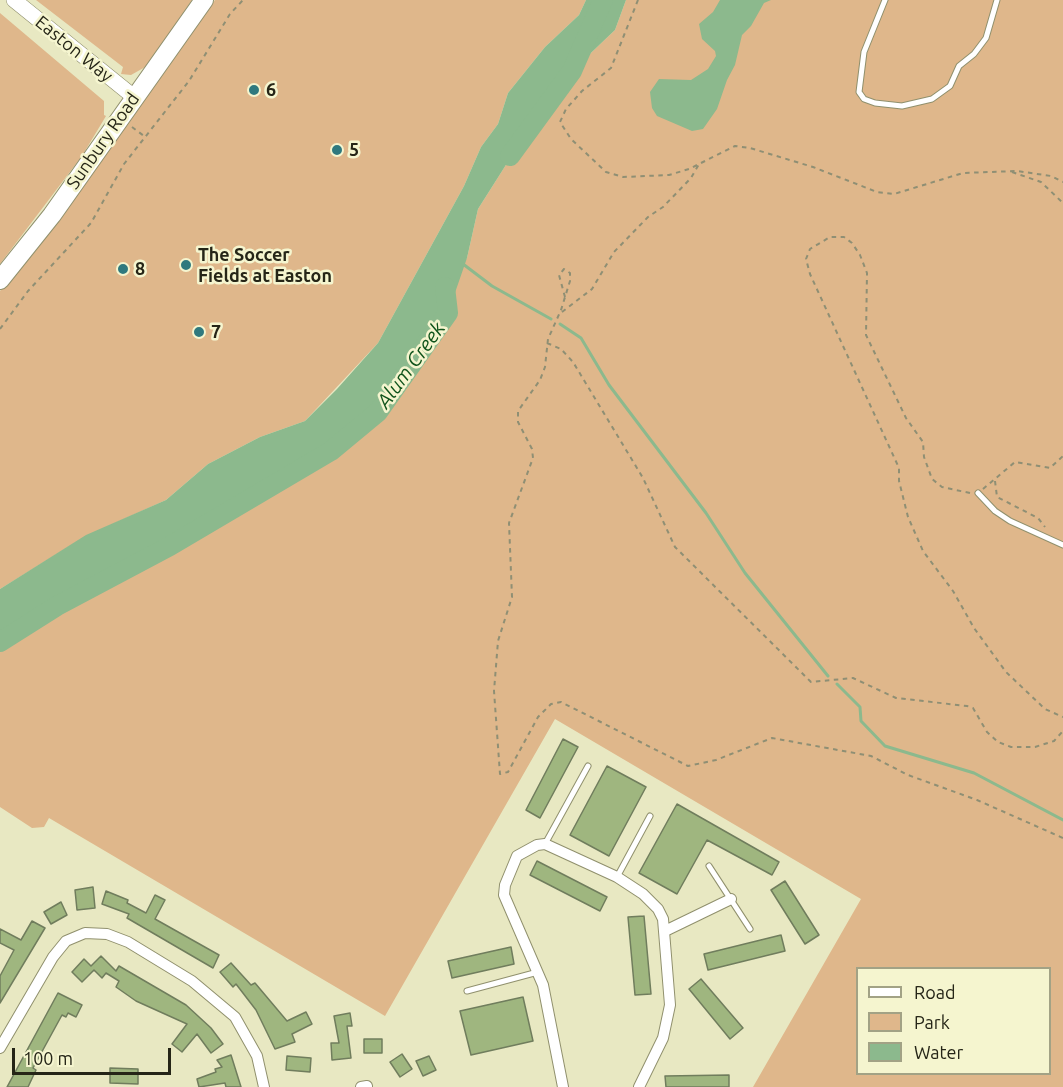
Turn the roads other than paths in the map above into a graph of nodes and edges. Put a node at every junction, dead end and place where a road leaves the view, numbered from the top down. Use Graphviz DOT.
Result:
graph roads {
  1 [pos="14,0"];
  2 [pos="204,0"];
  3 [pos="885,0"];
  4 [pos="997,0"];
  5 [pos="134,97"];
  6 [pos="0,280"];
  7 [pos="978,493"];
  8 [pos="1063,545"];
  9 [pos="588,766"];
  10 [pos="650,816"];
  11 [pos="541,845"];
  12 [pos="709,866"];
  13 [pos="617,877"];
  14 [pos="730,899"];
  15 [pos="750,929"];
  16 [pos="665,932"];
  17 [pos="538,972"];
  18 [pos="467,991"];
  19 [pos="0,1048"];
  20 [pos="367,1086"];
  21 [pos="264,1087"];
  22 [pos="361,1087"];
  23 [pos="563,1087"];
  24 [pos="639,1087"];
  1 -- 5 [label="main road, Easton Way"];
  2 -- 5 [label="main road, Sunbury Road"];
  3 -- 4 [label="lane"];
  5 -- 6 [label="main road, Sunbury Road"];
  7 -- 8 [label="lane"];
  9 -- 11 [label="lane"];
  10 -- 13 [label="lane"];
  11 -- 13 [label="street"];
  11 -- 17 [label="street"];
  12 -- 14 [label="lane"];
  13 -- 16 [label="street"];
  14 -- 15 [label="lane"];
  14 -- 16 [label="street"];
  16 -- 24 [label="street"];
  17 -- 18 [label="lane"];
  17 -- 23 [label="street"];
  19 -- 21 [label="street"];
  20 -- 22 [label="street"];
}
